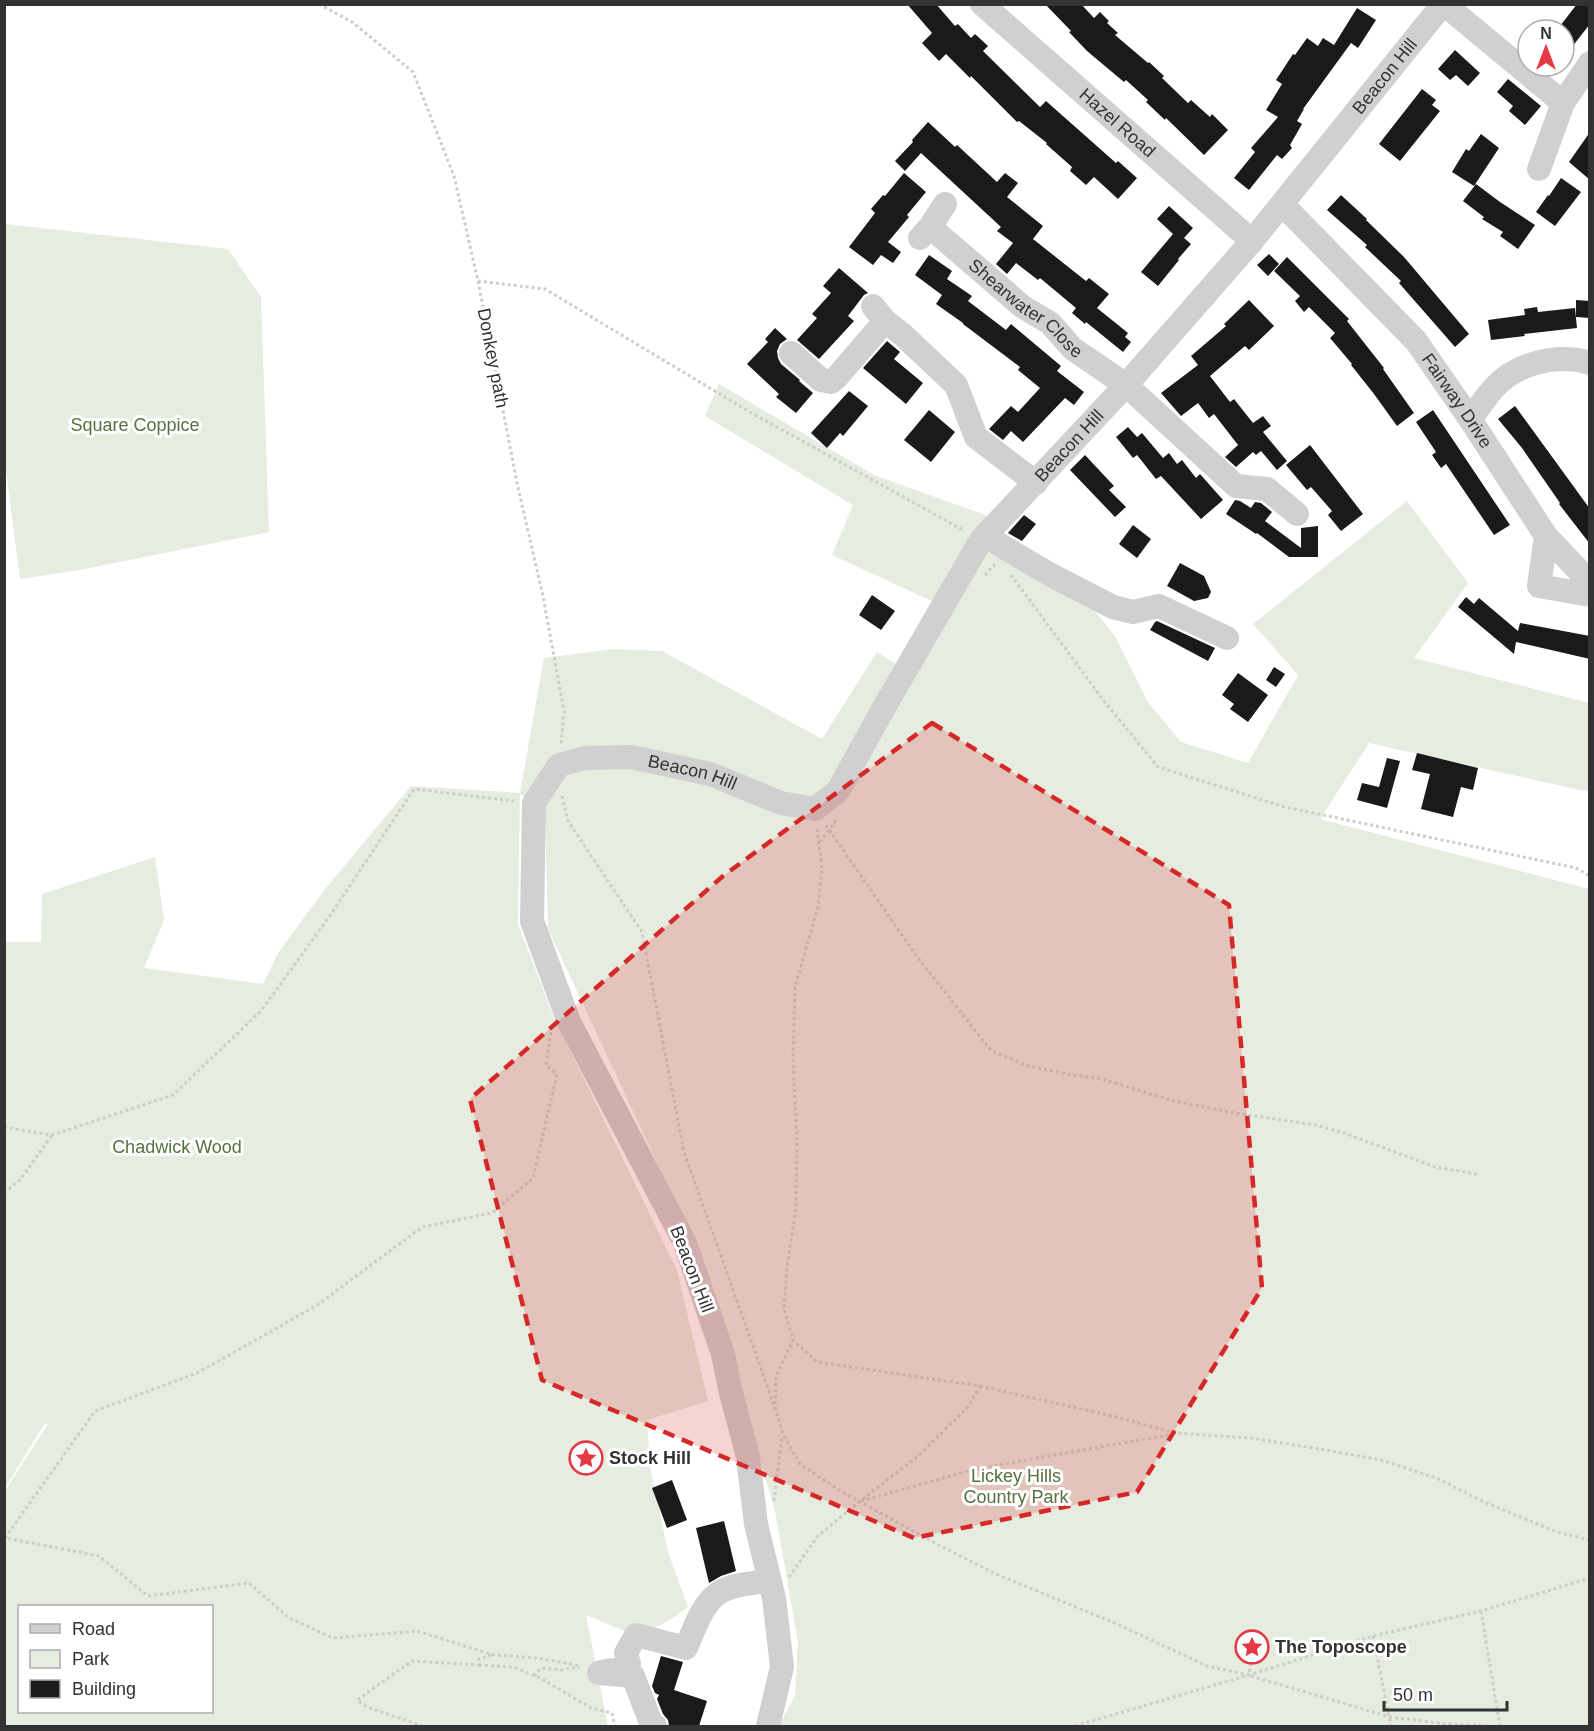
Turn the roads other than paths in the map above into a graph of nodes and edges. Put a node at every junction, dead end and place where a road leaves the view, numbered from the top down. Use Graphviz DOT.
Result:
graph roads {
  1 [pos="982,4"];
  2 [pos="1444,4"];
  3 [pos="1590,63"];
  4 [pos="1563,103"];
  5 [pos="1539,169"];
  6 [pos="945,204"];
  7 [pos="1282,204"];
  8 [pos="1252,241"];
  9 [pos="792,353"];
  10 [pos="1590,363"];
  11 [pos="1126,385"];
  12 [pos="1470,419"];
  13 [pos="1036,483"];
  14 [pos="1297,514"];
  15 [pos="1546,536"];
  16 [pos="983,538"];
  17 [pos="1590,580"];
  18 [pos="1590,595"];
  19 [pos="1227,638"];
  20 [pos="772,1589"];
  21 [pos="655,1726"];
  22 [pos="768,1726"];
  1 -- 8 [label="street, Hazel Road"];
  2 -- 4 [label="street"];
  2 -- 7 [label="street, Beacon Hill"];
  3 -- 4 [label="street"];
  4 -- 5 [label="street"];
  6 -- 11 [label="street, Shearwater Close"];
  7 -- 8 [label="street, Beacon Hill"];
  7 -- 12 [label="street, Fairway Drive"];
  8 -- 11 [label="street, Beacon Hill"];
  9 -- 13 [label="street"];
  10 -- 12 [label="street"];
  11 -- 13 [label="street, Beacon Hill"];
  11 -- 14 [label="street, Shearwater Close"];
  12 -- 15 [label="street, Fairway Drive"];
  13 -- 16 [label="street, Beacon Hill"];
  15 -- 17 [label="street, Fairway Drive"];
  15 -- 18 [label="street"];
  16 -- 19 [label="street"];
  16 -- 20 [label="street, Beacon Hill"];
  20 -- 21 [label="street"];
  20 -- 22 [label="street, Beacon Hill"];
}
